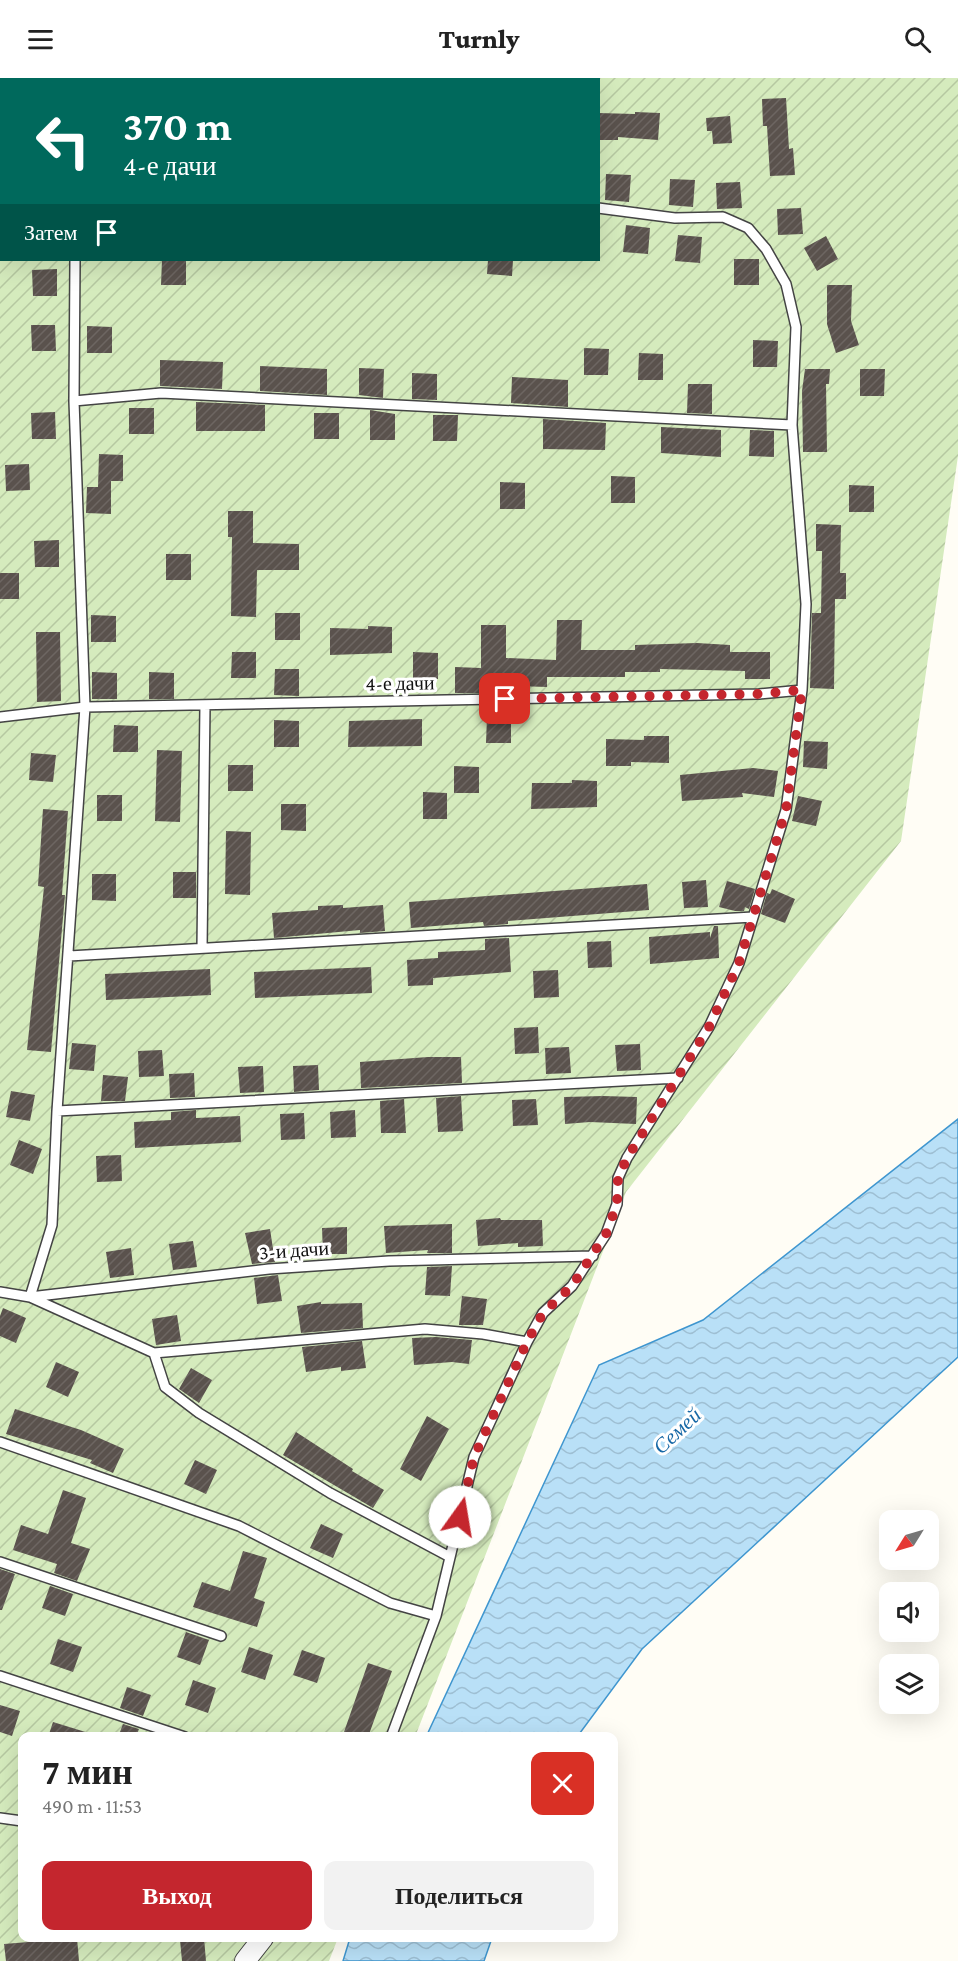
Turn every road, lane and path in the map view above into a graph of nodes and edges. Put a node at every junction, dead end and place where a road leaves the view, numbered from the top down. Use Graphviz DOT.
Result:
graph roads {
  1 [pos="600,208"];
  2 [pos="75,261"];
  3 [pos="74,401"];
  4 [pos="792,425"];
  5 [pos="802,690"];
  6 [pos="205,705"];
  7 [pos="85,707"];
  8 [pos="0,717"];
  9 [pos="753,917"];
  10 [pos="202,948"];
  11 [pos="69,956"];
  12 [pos="678,1078"];
  13 [pos="57,1111"];
  14 [pos="593,1256"];
  15 [pos="0,1292"];
  16 [pos="30,1297"];
  17 [pos="527,1342"];
  18 [pos="154,1353"];
  19 [pos="0,1442"];
  20 [pos="450,1557"];
  21 [pos="0,1562"];
  22 [pos="436,1616"];
  23 [pos="221,1636"];
  24 [pos="0,1676"];
  25 [pos="170,1732"];
  26 [pos="393,1732"];
  27 [pos="0,1818"];
  28 [pos="18,1820"];
  29 [pos="260,1942"];
  30 [pos="245,1961"];
  1 -- 4 [label="lane"];
  2 -- 3 [label="lane"];
  3 -- 4 [label="lane"];
  3 -- 7 [label="lane"];
  4 -- 5 [label="lane"];
  5 -- 6 [label="lane, 4-е дачи"];
  5 -- 9 [label="lane"];
  6 -- 7 [label="lane, 4-е дачи"];
  6 -- 10 [label="lane"];
  7 -- 8 [label="lane, 4-е дачи"];
  7 -- 11 [label="lane"];
  9 -- 10 [label="lane"];
  9 -- 12 [label="lane"];
  10 -- 11 [label="lane"];
  11 -- 13 [label="lane"];
  12 -- 13 [label="lane"];
  12 -- 14 [label="lane"];
  13 -- 16 [label="lane"];
  14 -- 16 [label="lane, 3-и дачи"];
  14 -- 17 [label="lane"];
  15 -- 16 [label="lane, 3-и дачи"];
  16 -- 18 [label="lane"];
  17 -- 18 [label="lane"];
  17 -- 20 [label="lane"];
  18 -- 20 [label="lane"];
  19 -- 22 [label="lane"];
  20 -- 22 [label="lane"];
  21 -- 23 [label="lane"];
  22 -- 26 [label="lane"];
  24 -- 25 [label="lane"];
  27 -- 28 [label="lane"];
  29 -- 30 [label="street"];
}
